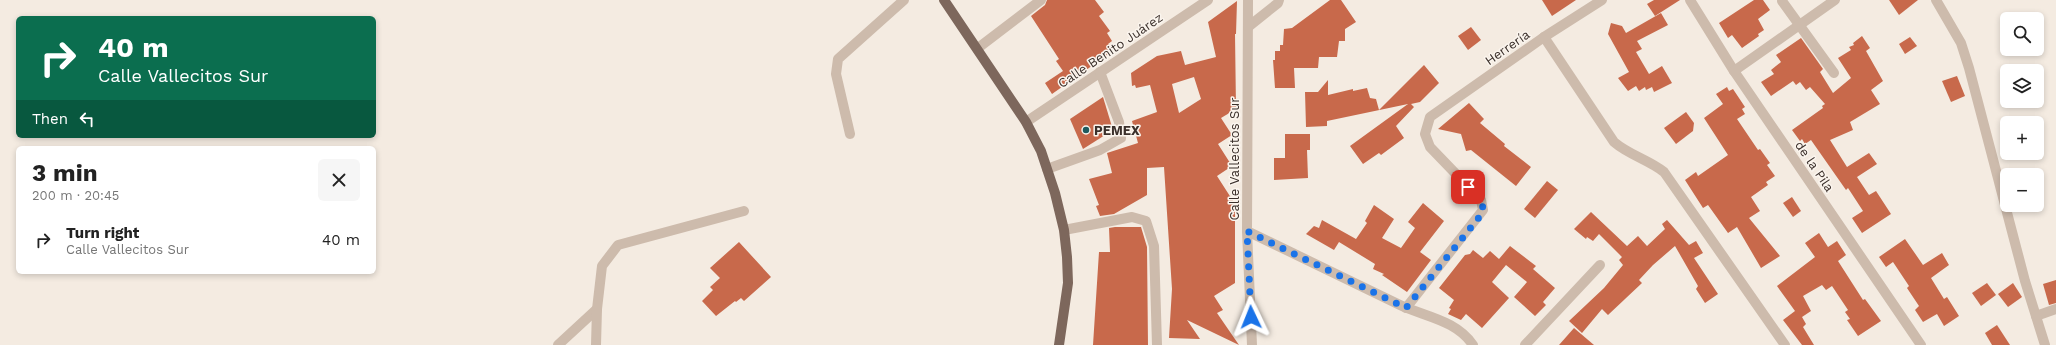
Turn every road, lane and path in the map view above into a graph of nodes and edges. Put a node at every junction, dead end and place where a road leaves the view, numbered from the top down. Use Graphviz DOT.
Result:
graph roads {
  1 [pos="904,0"];
  2 [pos="944,0"];
  3 [pos="1041,0"];
  4 [pos="1208,0"];
  5 [pos="1248,0"];
  6 [pos="1279,0"];
  7 [pos="1602,0"];
  8 [pos="1690,0"];
  9 [pos="1835,0"];
  10 [pos="1936,0"];
  11 [pos="1782,1"];
  12 [pos="1799,25"];
  13 [pos="1248,27"];
  14 [pos="1544,37"];
  15 [pos="978,48"];
  16 [pos="1734,71"];
  17 [pos="1100,72"];
  18 [pos="1834,73"];
  19 [pos="1026,122"];
  20 [pos="850,134"];
  21 [pos="1047,169"];
  22 [pos="744,211"];
  23 [pos="1064,230"];
  24 [pos="1247,231"];
  25 [pos="1600,265"];
  26 [pos="1406,308"];
  27 [pos="597,309"];
  28 [pos="2056,309"];
  29 [pos="2036,316"];
  30 [pos="558,345"];
  31 [pos="596,345"];
  32 [pos="1059,345"];
  33 [pos="1157,345"];
  34 [pos="1252,345"];
  35 [pos="1473,345"];
  36 [pos="1525,345"];
  37 [pos="1784,345"];
  38 [pos="1921,345"];
  39 [pos="2045,345"];
  1 -- 20 [label="street"];
  2 -- 15 [label="main road"];
  3 -- 15 [label="street"];
  4 -- 17 [label="street, Calle Benito Juárez"];
  5 -- 13 [label="street, Calle Vallecitos Sur"];
  6 -- 13 [label="street"];
  7 -- 14 [label="street, Herrería"];
  8 -- 16 [label="street, de la Pila"];
  9 -- 12 [label="street"];
  10 -- 29 [label="street"];
  11 -- 12 [label="street"];
  12 -- 16 [label="street"];
  12 -- 18 [label="street"];
  13 -- 24 [label="street, Calle Vallecitos Sur"];
  14 -- 26 [label="street, Herrería"];
  14 -- 37 [label="street"];
  15 -- 19 [label="main road"];
  16 -- 38 [label="street, de la Pila"];
  17 -- 19 [label="street, Calle Benito Juárez"];
  17 -- 21 [label="street"];
  19 -- 21 [label="main road"];
  21 -- 23 [label="main road"];
  22 -- 27 [label="street"];
  23 -- 32 [label="main road"];
  23 -- 33 [label="street"];
  24 -- 26 [label="street, Calle Vallecitos Sur"];
  24 -- 34 [label="street"];
  25 -- 36 [label="street"];
  26 -- 35 [label="street, Calle Vallecitos Sur"];
  27 -- 30 [label="street"];
  27 -- 31 [label="street"];
  28 -- 29 [label="street"];
  29 -- 39 [label="street"];
}
